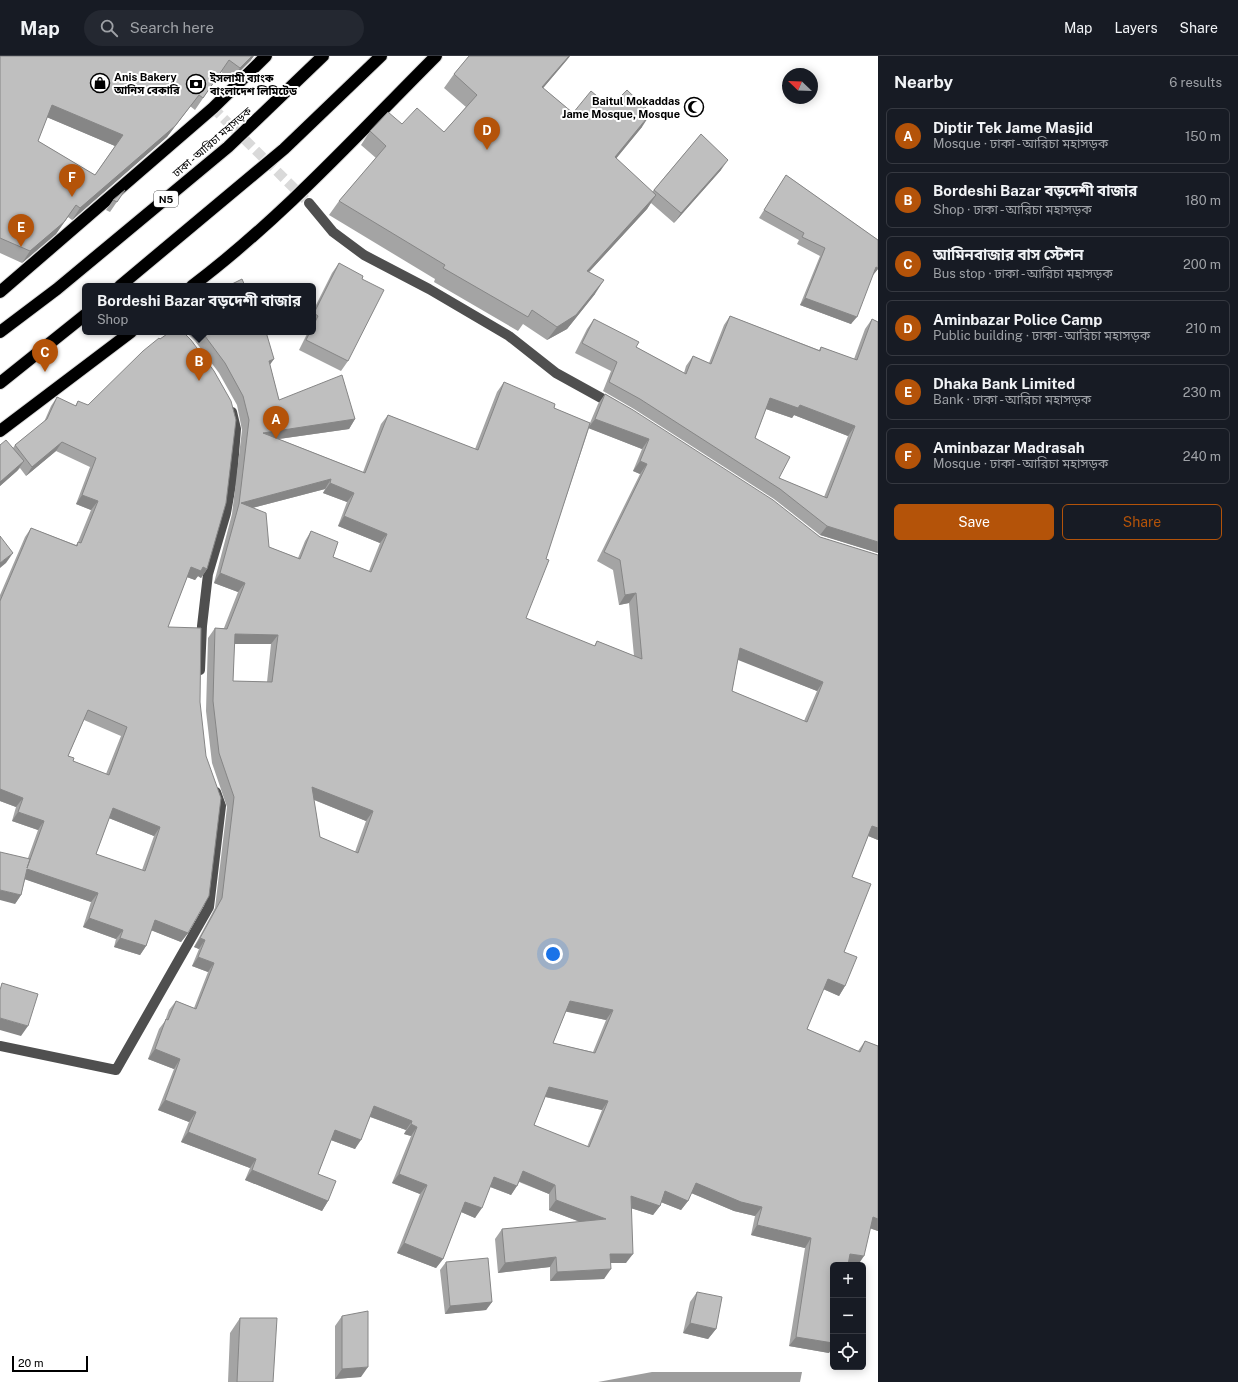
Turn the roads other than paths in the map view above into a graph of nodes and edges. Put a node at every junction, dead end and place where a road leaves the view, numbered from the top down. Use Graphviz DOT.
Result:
graph roads {
  1 [pos="266,56"];
  2 [pos="323,56"];
  3 [pos="381,56"];
  4 [pos="436,56"];
  5 [pos="309,203"];
  6 [pos="124,283"];
  7 [pos="196,283"];
  8 [pos="0,292"];
  9 [pos="82,317"];
  10 [pos="0,332"];
  11 [pos="127,335"];
  12 [pos="0,383"];
  13 [pos="228,401"];
  14 [pos="623,410"];
  15 [pos="0,430"];
  16 [pos="200,677"];
  17 [pos="213,786"];
  18 [pos="0,1046"];
  1 -- 8 [label="highway"];
  2 -- 10 [label="highway, ঢাকা - আরিচা মহাসড়ক / N5"];
  3 -- 6 [label="highway"];
  4 -- 7 [label="highway"];
  5 -- 14 [label="street"];
  9 -- 12 [label="highway"];
  11 -- 15 [label="highway"];
  13 -- 16 [label="street"];
  17 -- 18 [label="street"];
}
